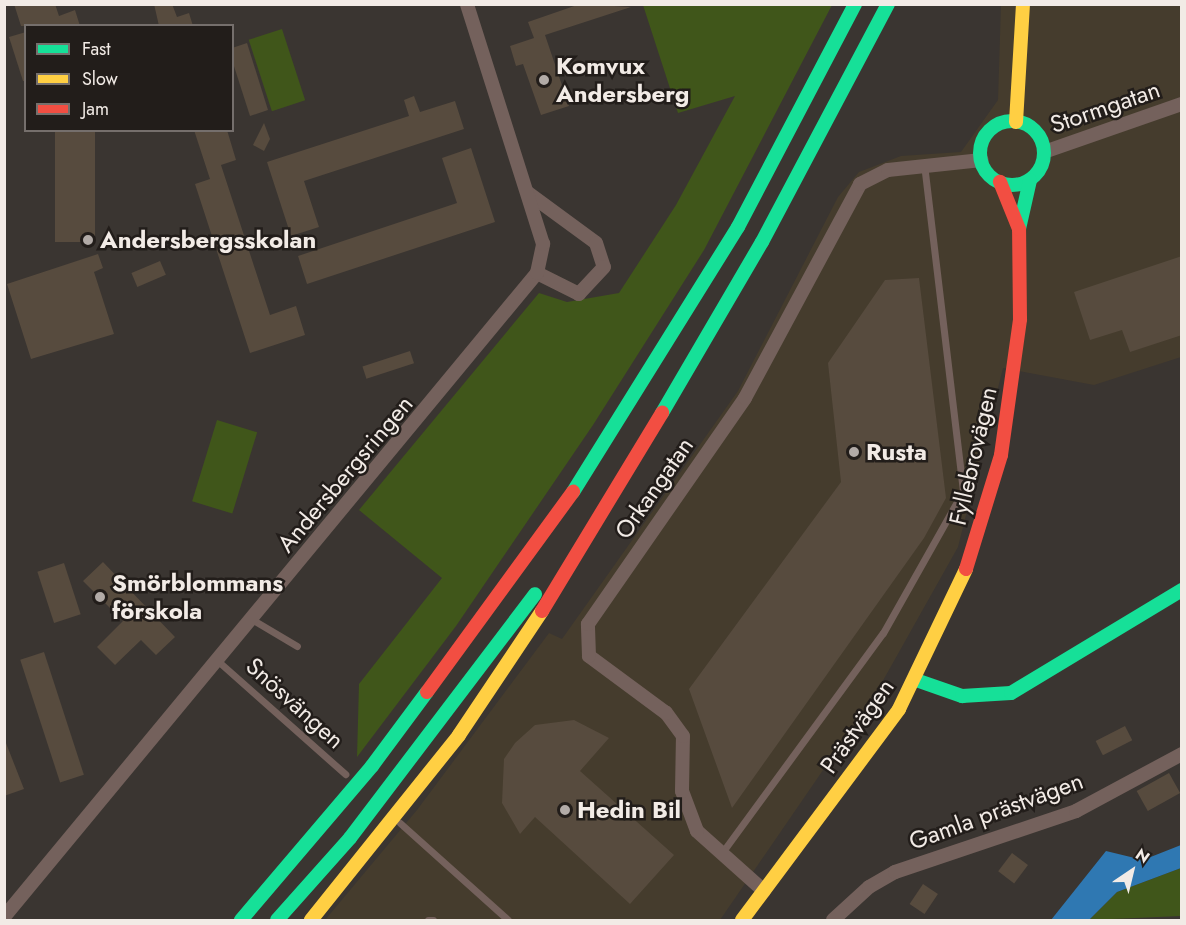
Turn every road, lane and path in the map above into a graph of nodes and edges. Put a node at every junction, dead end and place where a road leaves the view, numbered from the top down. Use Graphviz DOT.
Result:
graph roads {
  1 [pos="467,4"];
  2 [pos="855,4"];
  3 [pos="888,4"];
  4 [pos="1023,4"];
  5 [pos="1182,104"];
  6 [pos="1016,122"];
  7 [pos="1044,152"];
  8 [pos="981,160"];
  9 [pos="924,166"];
  10 [pos="1030,180"];
  11 [pos="1000,182"];
  12 [pos="528,193"];
  13 [pos="1019,230"];
  14 [pos="537,273"];
  15 [pos="670,396"];
  16 [pos="1182,590"];
  17 [pos="253,620"];
  18 [pos="297,646"];
  19 [pos="219,662"];
  20 [pos="916,680"];
  21 [pos="1182,754"];
  22 [pos="345,774"];
  23 [pos="400,823"];
  24 [pos="720,856"];
  25 [pos="764,891"];
  26 [pos="4,917"];
  27 [pos="241,921"];
  28 [pos="277,921"];
  29 [pos="311,921"];
  30 [pos="428,921"];
  31 [pos="433,921"];
  32 [pos="508,921"];
  33 [pos="742,921"];
  34 [pos="833,921"];
  1 -- 12 [label="street, Andersbergsringen"];
  2 -- 27 [label="main road"];
  3 -- 15 [label="main road"];
  4 -- 6 [label="main road"];
  5 -- 7 [label="street, Stormgatan"];
  6 -- 7 [label="main road"];
  6 -- 8 [label="main road"];
  7 -- 10 [label="main road, Fyllebrovägen"];
  8 -- 9 [label="street, Orkangatan"];
  8 -- 11 [label="main road, Fyllebrovägen"];
  9 -- 24 [label="lane"];
  9 -- 24 [label="street, Orkangatan"];
  10 -- 11 [label="main road"];
  10 -- 13 [label="main road, Fyllebrovägen"];
  11 -- 13 [label="main road, Fyllebrovägen"];
  12 -- 14 [label="street, Andersbergsringen"];
  12 -- 14 [label="street"];
  13 -- 20 [label="main road, Fyllebrovägen"];
  14 -- 17 [label="street, Andersbergsringen"];
  15 -- 28 [label="main road"];
  15 -- 29 [label="main road"];
  16 -- 20 [label="main road, Prästvägen"];
  17 -- 18 [label="lane"];
  17 -- 19 [label="street, Andersbergsringen"];
  19 -- 22 [label="lane, Snösvängen"];
  19 -- 26 [label="street, Andersbergsringen"];
  20 -- 25 [label="main road, Prästvägen"];
  21 -- 34 [label="street, Gamla prästvägen"];
  23 -- 32 [label="lane"];
  24 -- 25 [label="street, Orkangatan"];
  25 -- 33 [label="main road, Prästvägen"];
  30 -- 31 [label="lane"];
}
